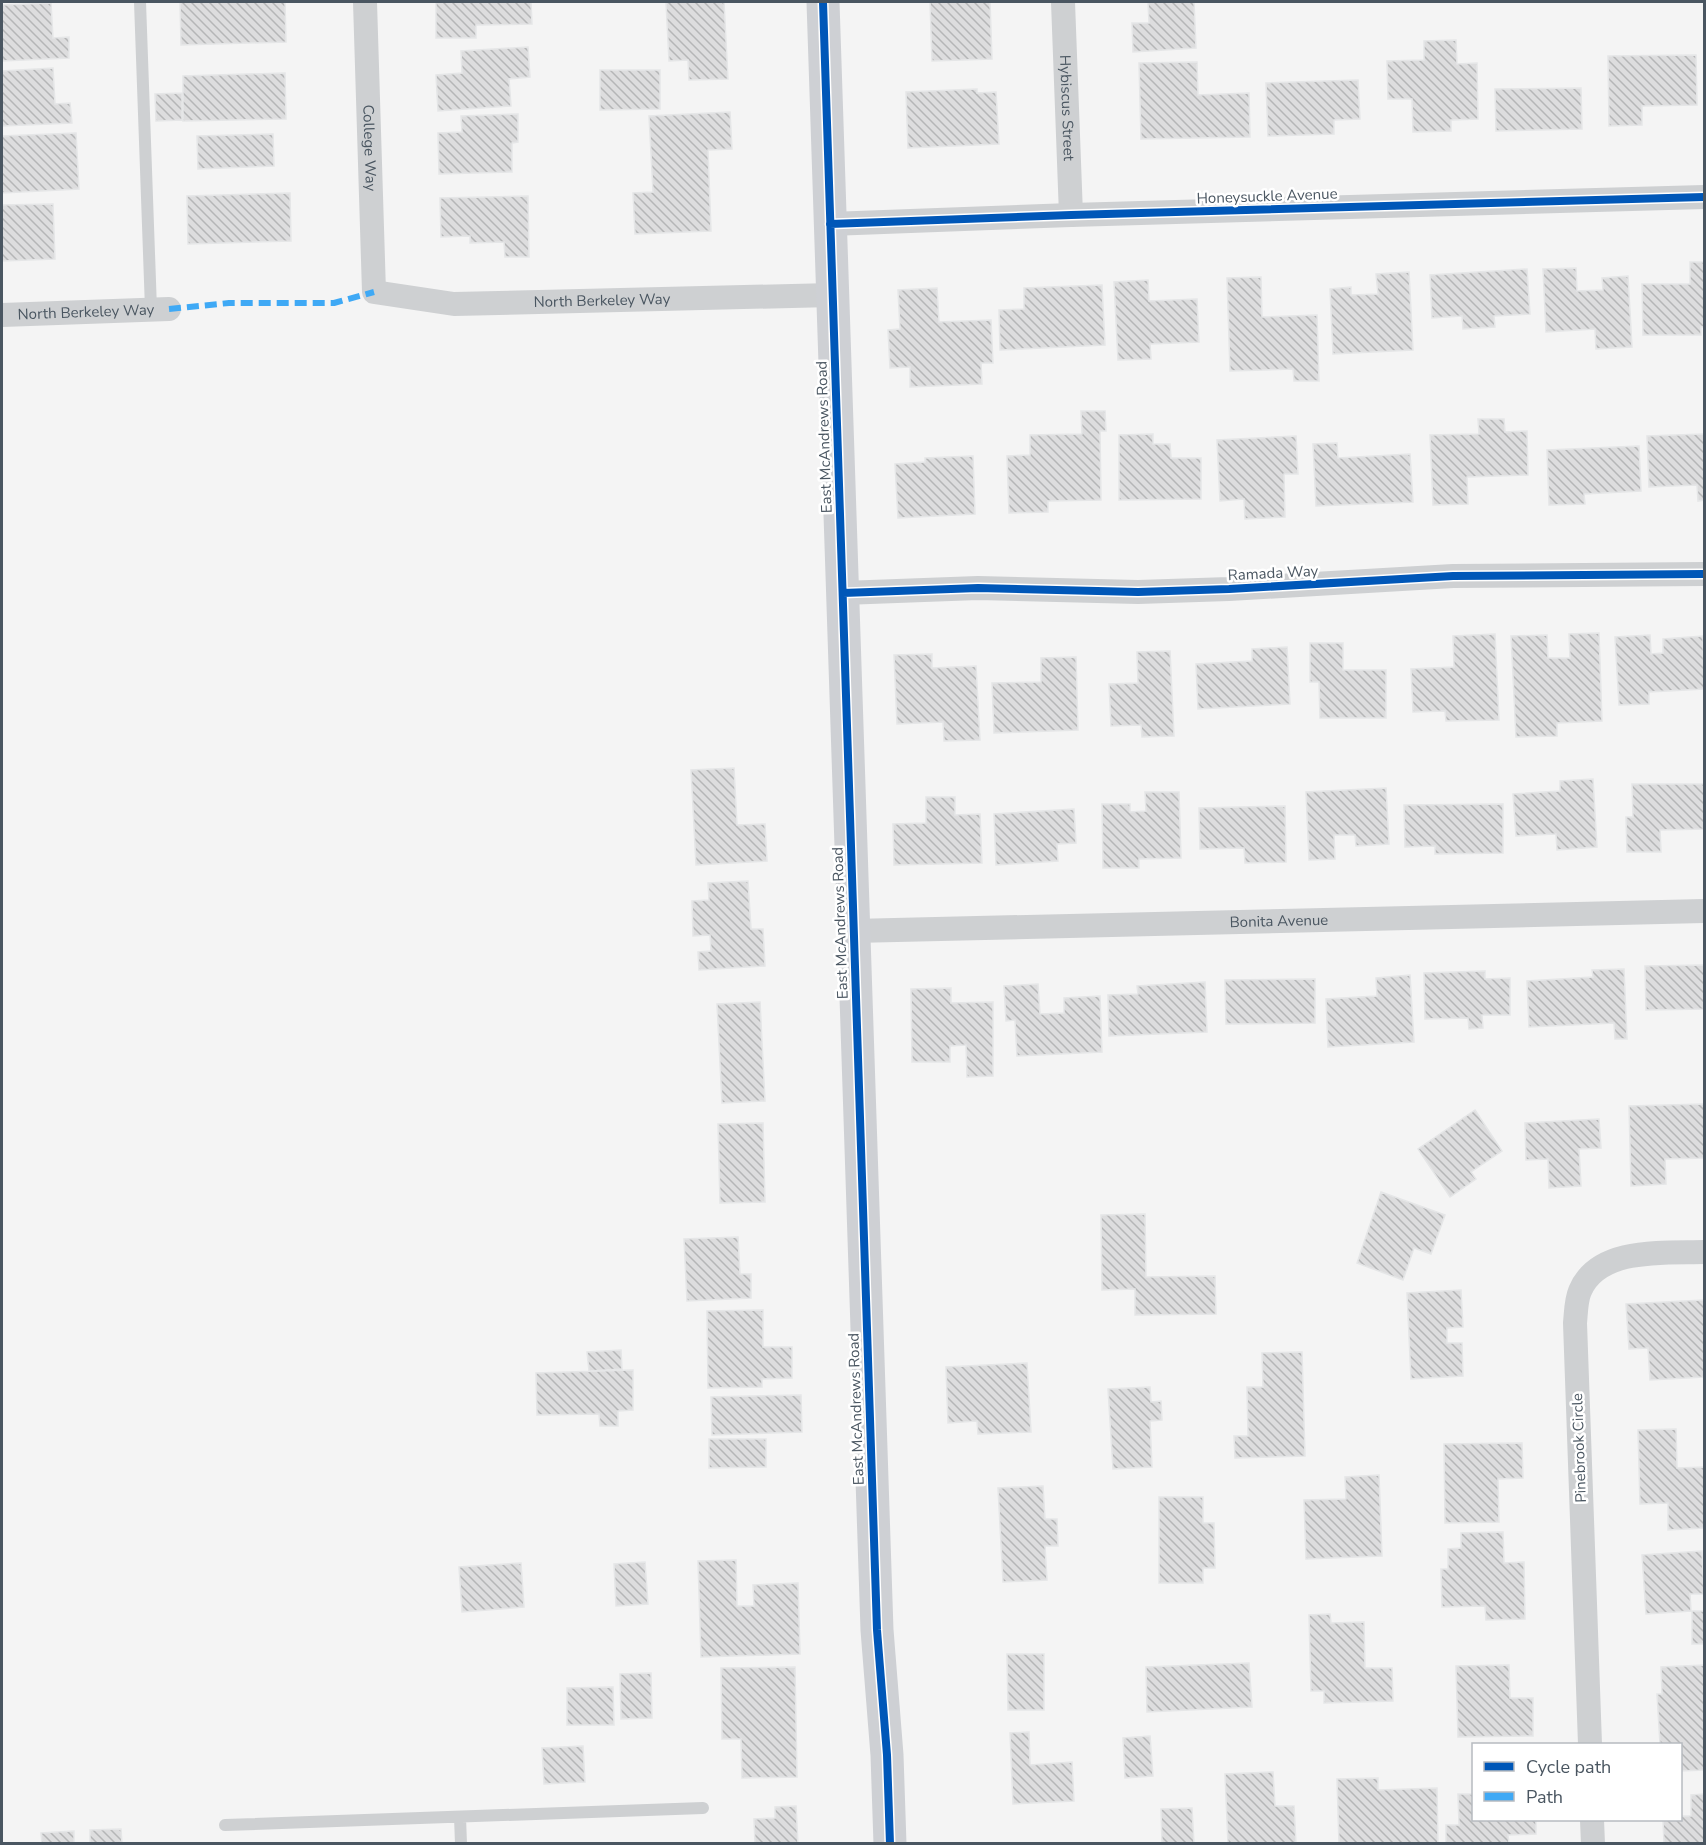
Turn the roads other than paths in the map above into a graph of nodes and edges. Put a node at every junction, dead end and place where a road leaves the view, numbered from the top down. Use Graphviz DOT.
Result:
graph roads {
  1 [pos="140,2"];
  2 [pos="365,2"];
  3 [pos="823,2"];
  4 [pos="1064,2"];
  5 [pos="1704,197"];
  6 [pos="1071,215"];
  7 [pos="830,224"];
  8 [pos="374,292"];
  9 [pos="832,295"];
  10 [pos="160,309"];
  11 [pos="2,315"];
  12 [pos="1704,574"];
  13 [pos="843,593"];
  14 [pos="1704,911"];
  15 [pos="853,931"];
  16 [pos="1704,1252"];
  17 [pos="1590,1743"];
  18 [pos="703,1808"];
  19 [pos="460,1817"];
  20 [pos="1592,1821"];
  21 [pos="225,1825"];
  22 [pos="461,1844"];
  23 [pos="890,1844"];
  24 [pos="1593,1844"];
  1 -- 10 [label="lane"];
  2 -- 8 [label="street, College Way"];
  3 -- 7 [label="main road, East McAndrews Road"];
  4 -- 6 [label="street, Hybiscus Street"];
  5 -- 6 [label="street, Honeysuckle Avenue"];
  6 -- 7 [label="street, Honeysuckle Avenue"];
  7 -- 9 [label="main road, East McAndrews Road"];
  8 -- 9 [label="street, North Berkeley Way"];
  9 -- 13 [label="main road, East McAndrews Road"];
  10 -- 11 [label="street, North Berkeley Way"];
  12 -- 13 [label="street, Ramada Way"];
  13 -- 15 [label="main road, East McAndrews Road"];
  14 -- 15 [label="street, Bonita Avenue"];
  15 -- 23 [label="main road, East McAndrews Road"];
  16 -- 17 [label="street, Pinebrook Circle"];
  18 -- 19 [label="lane"];
  19 -- 21 [label="lane"];
  19 -- 22 [label="lane"];
  20 -- 24 [label="street"];
}
